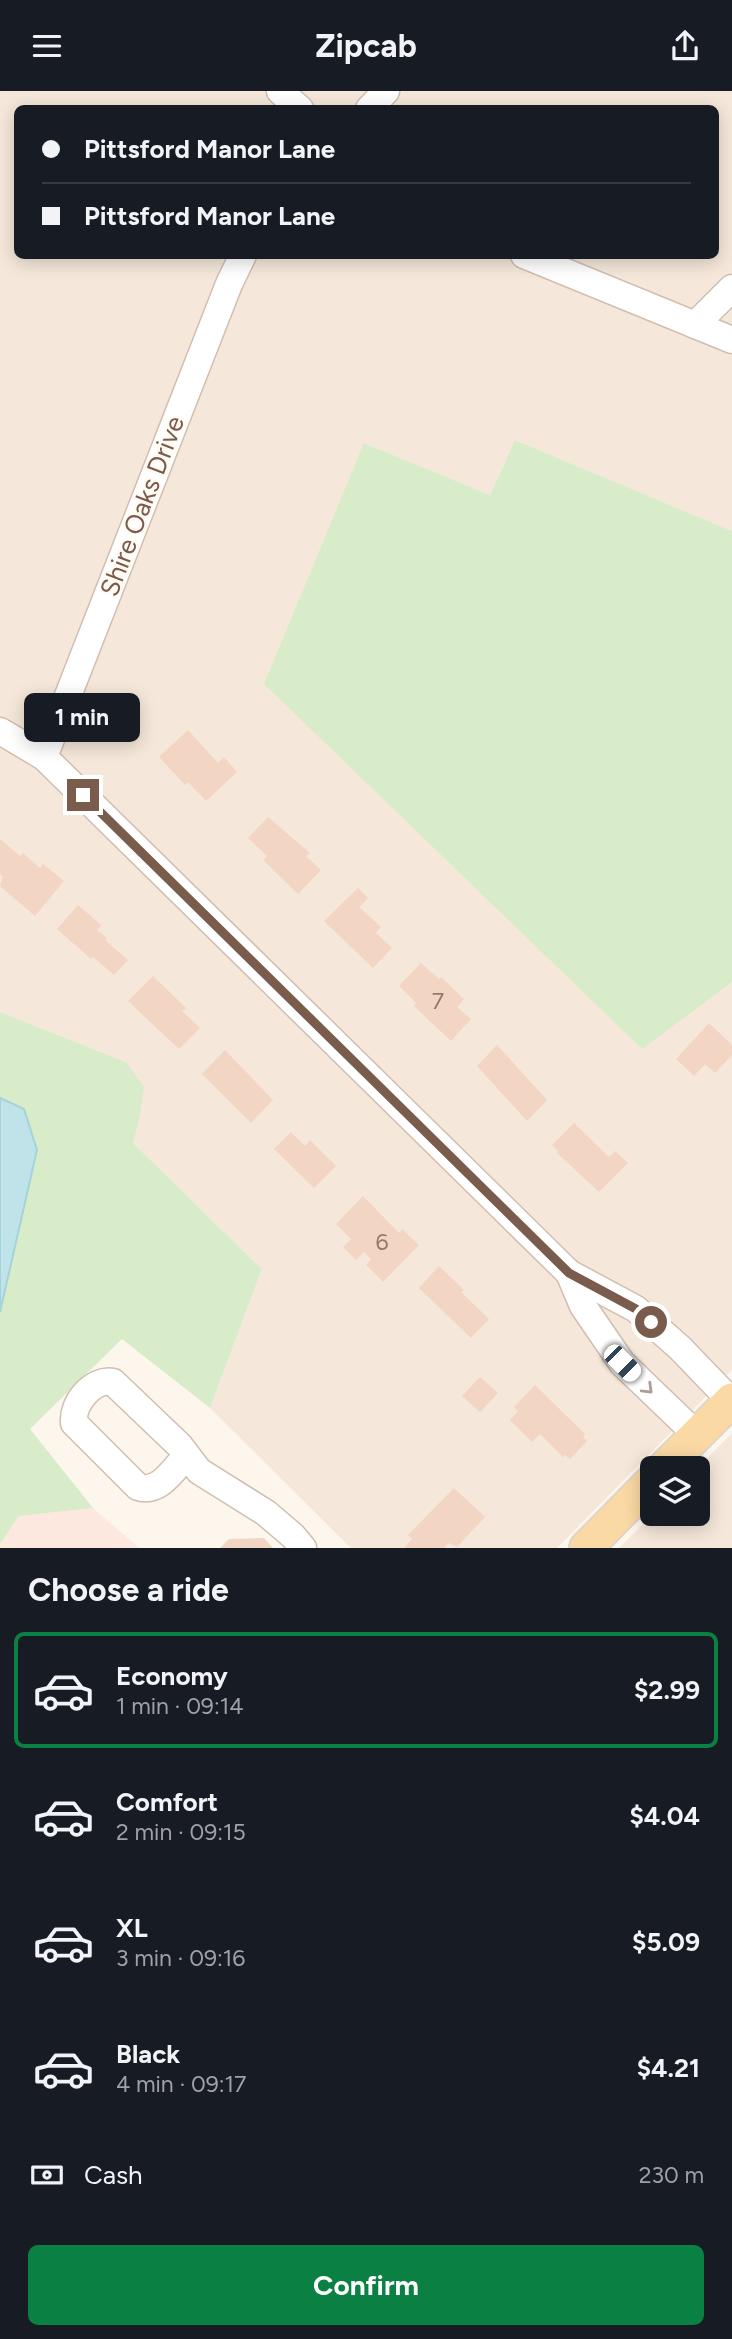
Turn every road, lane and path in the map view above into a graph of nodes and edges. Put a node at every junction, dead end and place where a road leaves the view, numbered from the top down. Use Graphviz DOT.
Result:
graph roads {
  1 [pos="280,91"];
  2 [pos="386,91"];
  3 [pos="296,105"];
  4 [pos="373,105"];
  5 [pos="241,259"];
  6 [pos="534,259"];
  7 [pos="732,288"];
  8 [pos="695,325"];
  9 [pos="732,340"];
  10 [pos="0,731"];
  11 [pos="44,757"];
  12 [pos="569,1273"];
  13 [pos="731,1400"];
  14 [pos="697,1435"];
  15 [pos="187,1456"];
  16 [pos="676,1456"];
  17 [pos="640,1493"];
  18 [pos="303,1548"];
  19 [pos="586,1548"];
  1 -- 3 [label="street"];
  2 -- 4 [label="street"];
  5 -- 11 [label="street, Shire Oaks Drive"];
  6 -- 8 [label="street"];
  7 -- 8 [label="street"];
  8 -- 9 [label="street"];
  10 -- 11 [label="street"];
  11 -- 12 [label="street"];
  12 -- 13 [label="street"];
  12 -- 14 [label="street, one-way"];
  13 -- 14 [label="main road"];
  14 -- 16 [label="main road"];
  15 -- 18 [label="street"];
  17 -- 19 [label="main road"];
}
